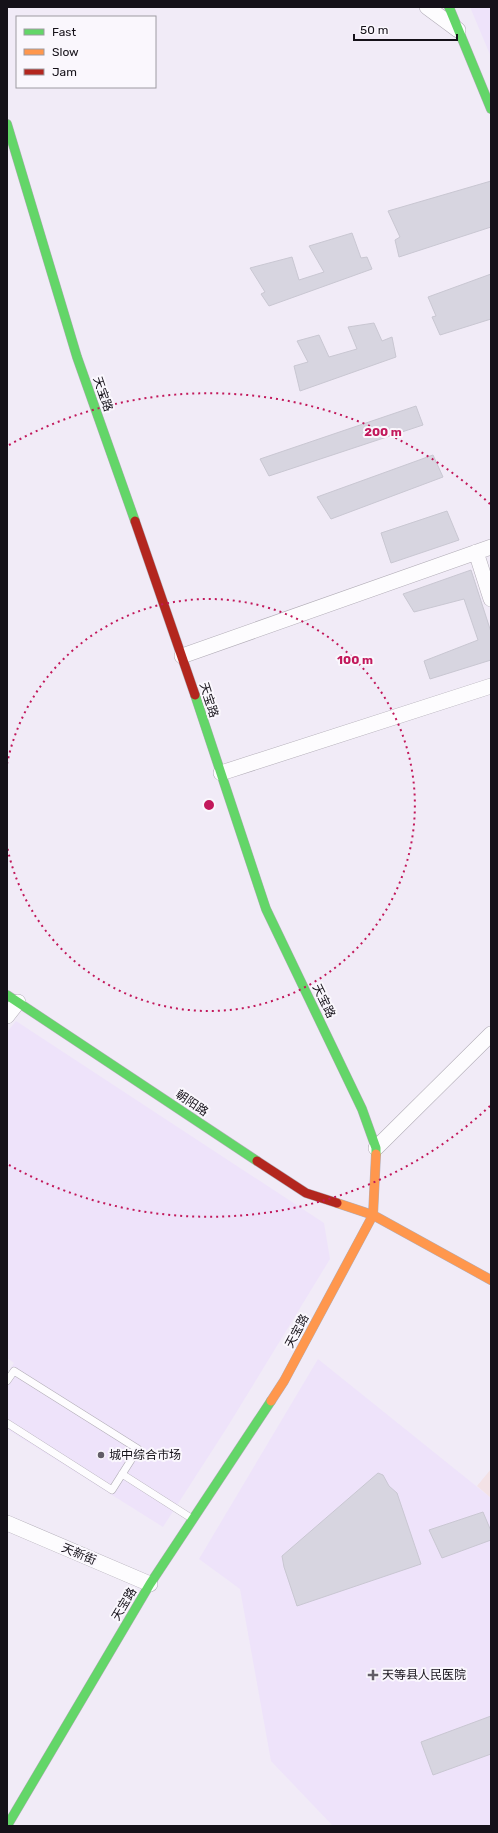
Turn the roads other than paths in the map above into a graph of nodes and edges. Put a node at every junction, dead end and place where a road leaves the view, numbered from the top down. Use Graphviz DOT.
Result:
graph roads {
  1 [pos="427,7"];
  2 [pos="448,7"];
  3 [pos="458,30"];
  4 [pos="491,109"];
  5 [pos="7,124"];
  6 [pos="491,547"];
  7 [pos="476,552"];
  8 [pos="491,599"];
  9 [pos="182,656"];
  10 [pos="491,686"];
  11 [pos="221,773"];
  12 [pos="12,998"];
  13 [pos="7,1016"];
  14 [pos="491,1034"];
  15 [pos="376,1148"];
  16 [pos="373,1215"];
  17 [pos="491,1280"];
  18 [pos="7,1381"];
  19 [pos="7,1423"];
  20 [pos="122,1474"];
  21 [pos="193,1519"];
  22 [pos="7,1523"];
  23 [pos="150,1584"];
  24 [pos="7,1826"];
  1 -- 3 [label="street"];
  2 -- 3 [label="main road"];
  3 -- 4 [label="main road"];
  5 -- 9 [label="main road, 天宝路"];
  6 -- 7 [label="street"];
  7 -- 8 [label="street"];
  7 -- 9 [label="street"];
  9 -- 11 [label="main road, 天宝路"];
  10 -- 11 [label="street"];
  11 -- 15 [label="main road, 天宝路"];
  12 -- 13 [label="street"];
  12 -- 16 [label="main road, 朝阳路"];
  14 -- 15 [label="street"];
  15 -- 16 [label="main road, 天宝路"];
  16 -- 17 [label="main road, 朝阳路"];
  16 -- 21 [label="main road, 天宝路"];
  18 -- 20 [label="lane"];
  19 -- 20 [label="lane"];
  20 -- 21 [label="lane"];
  21 -- 23 [label="main road, 天宝路"];
  22 -- 23 [label="street, 天新街"];
  23 -- 24 [label="main road, 天宝路"];
}
